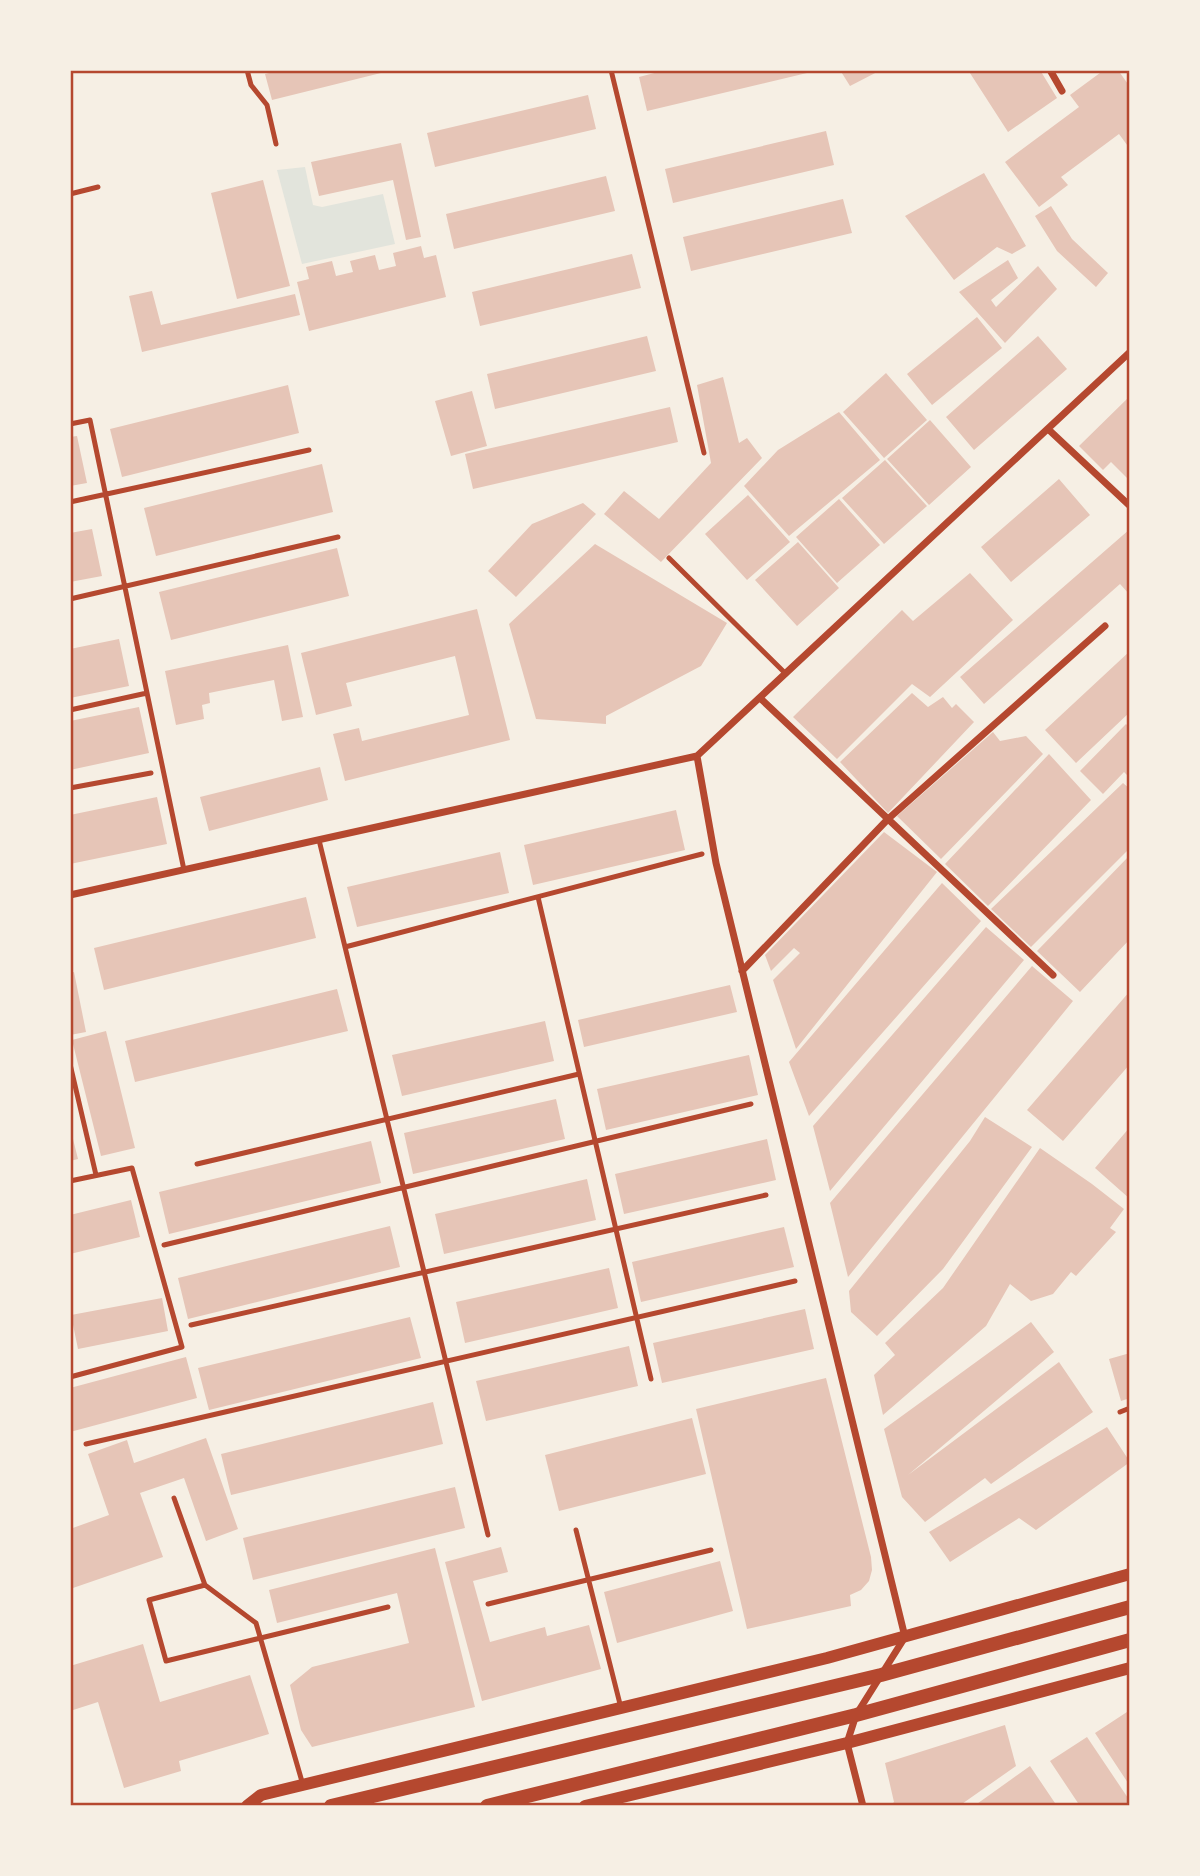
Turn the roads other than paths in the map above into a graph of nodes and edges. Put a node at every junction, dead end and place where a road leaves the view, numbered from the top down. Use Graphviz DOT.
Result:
graph roads {
  1 [pos="247,70"];
  2 [pos="611,70"];
  3 [pos="1050,70"];
  4 [pos="1062,91"];
  5 [pos="276,144"];
  6 [pos="97,187"];
  7 [pos="70,194"];
  8 [pos="1130,352"];
  9 [pos="70,424"];
  10 [pos="1048,429"];
  11 [pos="309,450"];
  12 [pos="704,453"];
  13 [pos="106,494"];
  14 [pos="70,502"];
  15 [pos="1130,506"];
  16 [pos="338,537"];
  17 [pos="669,558"];
  18 [pos="125,586"];
  19 [pos="70,599"];
  20 [pos="1105,626"];
  21 [pos="786,674"];
  22 [pos="148,693"];
  23 [pos="760,698"];
  24 [pos="70,710"];
  25 [pos="697,756"];
  26 [pos="151,773"];
  27 [pos="70,788"];
  28 [pos="888,819"];
  29 [pos="319,840"];
  30 [pos="702,854"];
  31 [pos="184,870"];
  32 [pos="70,895"];
  33 [pos="538,897"];
  34 [pos="345,947"];
  35 [pos="742,971"];
  36 [pos="1053,975"];
  37 [pos="70,1064"];
  38 [pos="579,1074"];
  39 [pos="751,1104"];
  40 [pos="386,1118"];
  41 [pos="595,1142"];
  42 [pos="197,1164"];
  43 [pos="96,1175"];
  44 [pos="70,1181"];
  45 [pos="404,1188"];
  46 [pos="766,1195"];
  47 [pos="616,1229"];
  48 [pos="164,1245"];
  49 [pos="424,1273"];
  50 [pos="795,1280"];
  51 [pos="636,1317"];
  52 [pos="191,1325"];
  53 [pos="445,1360"];
  54 [pos="70,1377"];
  55 [pos="650,1379"];
  56 [pos="1130,1408"];
  57 [pos="1120,1412"];
  58 [pos="86,1444"];
  59 [pos="174,1498"];
  60 [pos="576,1530"];
  61 [pos="488,1535"];
  62 [pos="711,1550"];
  63 [pos="1130,1574"];
  64 [pos="588,1579"];
  65 [pos="205,1585"];
  66 [pos="488,1604"];
  67 [pos="388,1607"];
  68 [pos="1130,1607"];
  69 [pos="260,1637"];
  70 [pos="905,1637"];
  71 [pos="1130,1640"];
  72 [pos="1130,1668"];
  73 [pos="881,1675"];
  74 [pos="621,1708"];
  75 [pos="856,1715"];
  76 [pos="847,1742"];
  77 [pos="605,1777"];
  78 [pos="303,1785"];
  79 [pos="611,1800"];
  80 [pos="247,1806"];
  81 [pos="331,1806"];
  82 [pos="487,1806"];
  83 [pos="585,1806"];
  84 [pos="863,1806"];
  1 -- 5 [label="lane"];
  2 -- 12 [label="lane"];
  3 -- 4 [label="street"];
  6 -- 7 [label="lane"];
  8 -- 10 [label="street"];
  9 -- 13 [label="lane"];
  10 -- 15 [label="street"];
  10 -- 21 [label="street"];
  11 -- 13 [label="lane"];
  13 -- 14 [label="lane"];
  13 -- 18 [label="lane"];
  16 -- 18 [label="lane"];
  17 -- 21 [label="lane"];
  18 -- 19 [label="lane"];
  18 -- 22 [label="lane"];
  20 -- 28 [label="street"];
  21 -- 23 [label="street"];
  22 -- 24 [label="lane"];
  22 -- 31 [label="lane"];
  23 -- 25 [label="street"];
  23 -- 28 [label="street"];
  25 -- 29 [label="street"];
  25 -- 35 [label="street"];
  26 -- 27 [label="lane"];
  28 -- 35 [label="street"];
  28 -- 36 [label="street"];
  29 -- 31 [label="street"];
  29 -- 34 [label="lane"];
  30 -- 33 [label="lane"];
  31 -- 32 [label="street"];
  33 -- 34 [label="lane"];
  33 -- 38 [label="lane"];
  34 -- 40 [label="lane"];
  35 -- 70 [label="street"];
  37 -- 43 [label="lane"];
  38 -- 40 [label="lane"];
  38 -- 41 [label="lane"];
  39 -- 41 [label="lane"];
  40 -- 42 [label="lane"];
  40 -- 45 [label="lane"];
  41 -- 45 [label="lane"];
  41 -- 47 [label="lane"];
  43 -- 44 [label="lane"];
  43 -- 54 [label="lane"];
  45 -- 48 [label="lane"];
  45 -- 49 [label="lane"];
  46 -- 47 [label="lane"];
  47 -- 49 [label="lane"];
  47 -- 51 [label="lane"];
  49 -- 52 [label="lane"];
  49 -- 53 [label="lane"];
  50 -- 51 [label="lane"];
  51 -- 53 [label="lane"];
  51 -- 55 [label="lane"];
  53 -- 58 [label="lane"];
  53 -- 61 [label="lane"];
  56 -- 57 [label="lane"];
  59 -- 65 [label="lane"];
  60 -- 64 [label="lane"];
  62 -- 64 [label="lane"];
  63 -- 70 [label="street"];
  64 -- 66 [label="lane"];
  64 -- 74 [label="lane"];
  65 -- 69 [label="lane"];
  65 -- 69 [label="lane"];
  67 -- 69 [label="lane"];
  68 -- 73 [label="main road"];
  69 -- 78 [label="lane"];
  70 -- 73 [label="street"];
  70 -- 74 [label="street"];
  71 -- 75 [label="main road"];
  72 -- 76 [label="street"];
  73 -- 75 [label="street"];
  73 -- 81 [label="main road"];
  74 -- 78 [label="street"];
  75 -- 76 [label="street"];
  75 -- 77 [label="main road"];
  76 -- 79 [label="street"];
  76 -- 84 [label="street"];
  77 -- 79 [label="street"];
  77 -- 82 [label="main road"];
  78 -- 80 [label="street"];
  79 -- 83 [label="street"];
}
